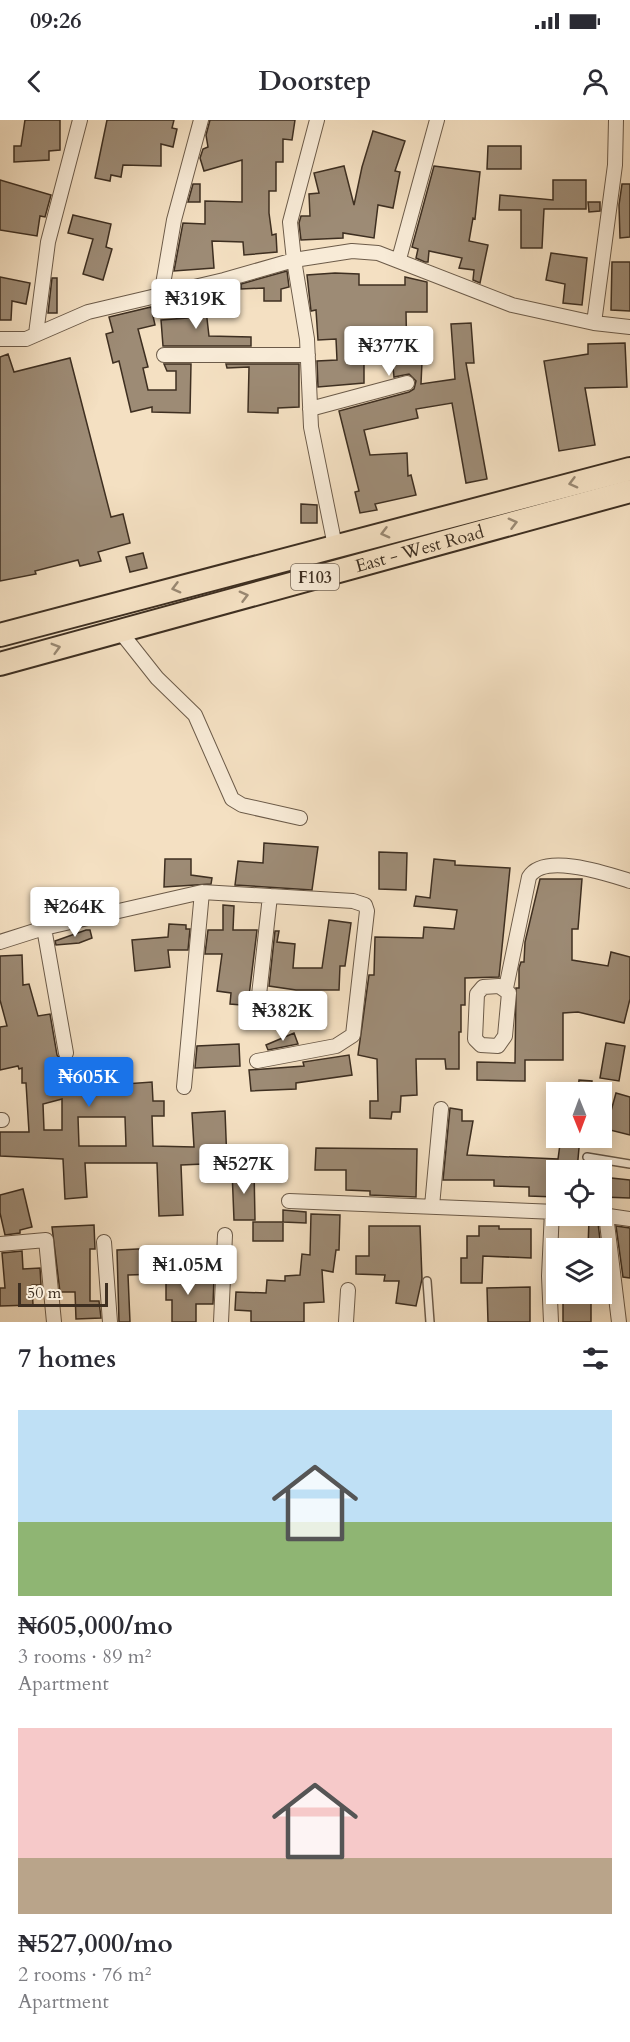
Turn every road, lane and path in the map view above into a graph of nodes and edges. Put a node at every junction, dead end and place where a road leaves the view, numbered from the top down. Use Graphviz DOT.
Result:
graph roads {
  1 [pos="81,120"];
  2 [pos="201,120"];
  3 [pos="317,120"];
  4 [pos="437,120"];
  5 [pos="616,120"];
  6 [pos="399,259"];
  7 [pos="294,260"];
  8 [pos="161,296"];
  9 [pos="594,324"];
  10 [pos="630,327"];
  11 [pos="36,334"];
  12 [pos="0,339"];
  13 [pos="164,355"];
  14 [pos="308,355"];
  15 [pos="407,383"];
  16 [pos="310,409"];
  17 [pos="630,469"];
  18 [pos="630,491"];
  19 [pos="335,546"];
  20 [pos="119,630"];
  21 [pos="0,635"];
  22 [pos="0,664"];
  23 [pos="300,818"];
  24 [pos="630,881"];
  25 [pos="202,891"];
  26 [pos="270,896"];
  27 [pos="44,928"];
  28 [pos="0,942"];
  29 [pos="506,988"];
  30 [pos="258,1004"];
  31 [pos="66,1053"];
  32 [pos="257,1061"];
  33 [pos="184,1087"];
  34 [pos="441,1109"];
  35 [pos="587,1157"];
  36 [pos="630,1164"];
  37 [pos="289,1201"];
  38 [pos="432,1206"];
  39 [pos="546,1211"];
  40 [pos="612,1216"];
  41 [pos="630,1219"];
  42 [pos="553,1226"];
  43 [pos="606,1226"];
  44 [pos="225,1235"];
  45 [pos="104,1242"];
  46 [pos="0,1244"];
  47 [pos="427,1281"];
  48 [pos="348,1290"];
  49 [pos="54,1322"];
  50 [pos="110,1322"];
  51 [pos="221,1322"];
  52 [pos="346,1322"];
  53 [pos="429,1322"];
  54 [pos="551,1322"];
  55 [pos="619,1322"];
  1 -- 11 [label="street"];
  2 -- 8 [label="street"];
  3 -- 7 [label="street"];
  4 -- 6 [label="street"];
  5 -- 9 [label="street"];
  6 -- 7 [label="street"];
  6 -- 9 [label="street"];
  7 -- 8 [label="street"];
  7 -- 14 [label="street"];
  8 -- 11 [label="street"];
  9 -- 10 [label="street"];
  11 -- 12 [label="street"];
  13 -- 14 [label="street"];
  14 -- 16 [label="street"];
  15 -- 16 [label="street"];
  16 -- 19 [label="street"];
  17 -- 19 [label="main road, East - West Road / F103, one-way"];
  20 -- 18 [label="main road, East - West Road / F103, one-way"];
  19 -- 21 [label="main road, East - West Road / F103, one-way"];
  22 -- 20 [label="main road, East - West Road / F103, one-way"];
  20 -- 23 [label="street"];
  24 -- 29 [label="street"];
  25 -- 26 [label="street"];
  25 -- 27 [label="street"];
  25 -- 33 [label="street"];
  26 -- 30 [label="street"];
  26 -- 32 [label="street"];
  27 -- 28 [label="street"];
  27 -- 31 [label="street"];
  34 -- 38 [label="street"];
  35 -- 36 [label="lane"];
  37 -- 38 [label="street"];
  38 -- 39 [label="street"];
  40 -- 41 [label="street"];
  42 -- 54 [label="street"];
  43 -- 55 [label="street"];
  44 -- 51 [label="street"];
  45 -- 50 [label="street"];
  46 -- 49 [label="street"];
  47 -- 53 [label="lane"];
  48 -- 52 [label="street"];
}
